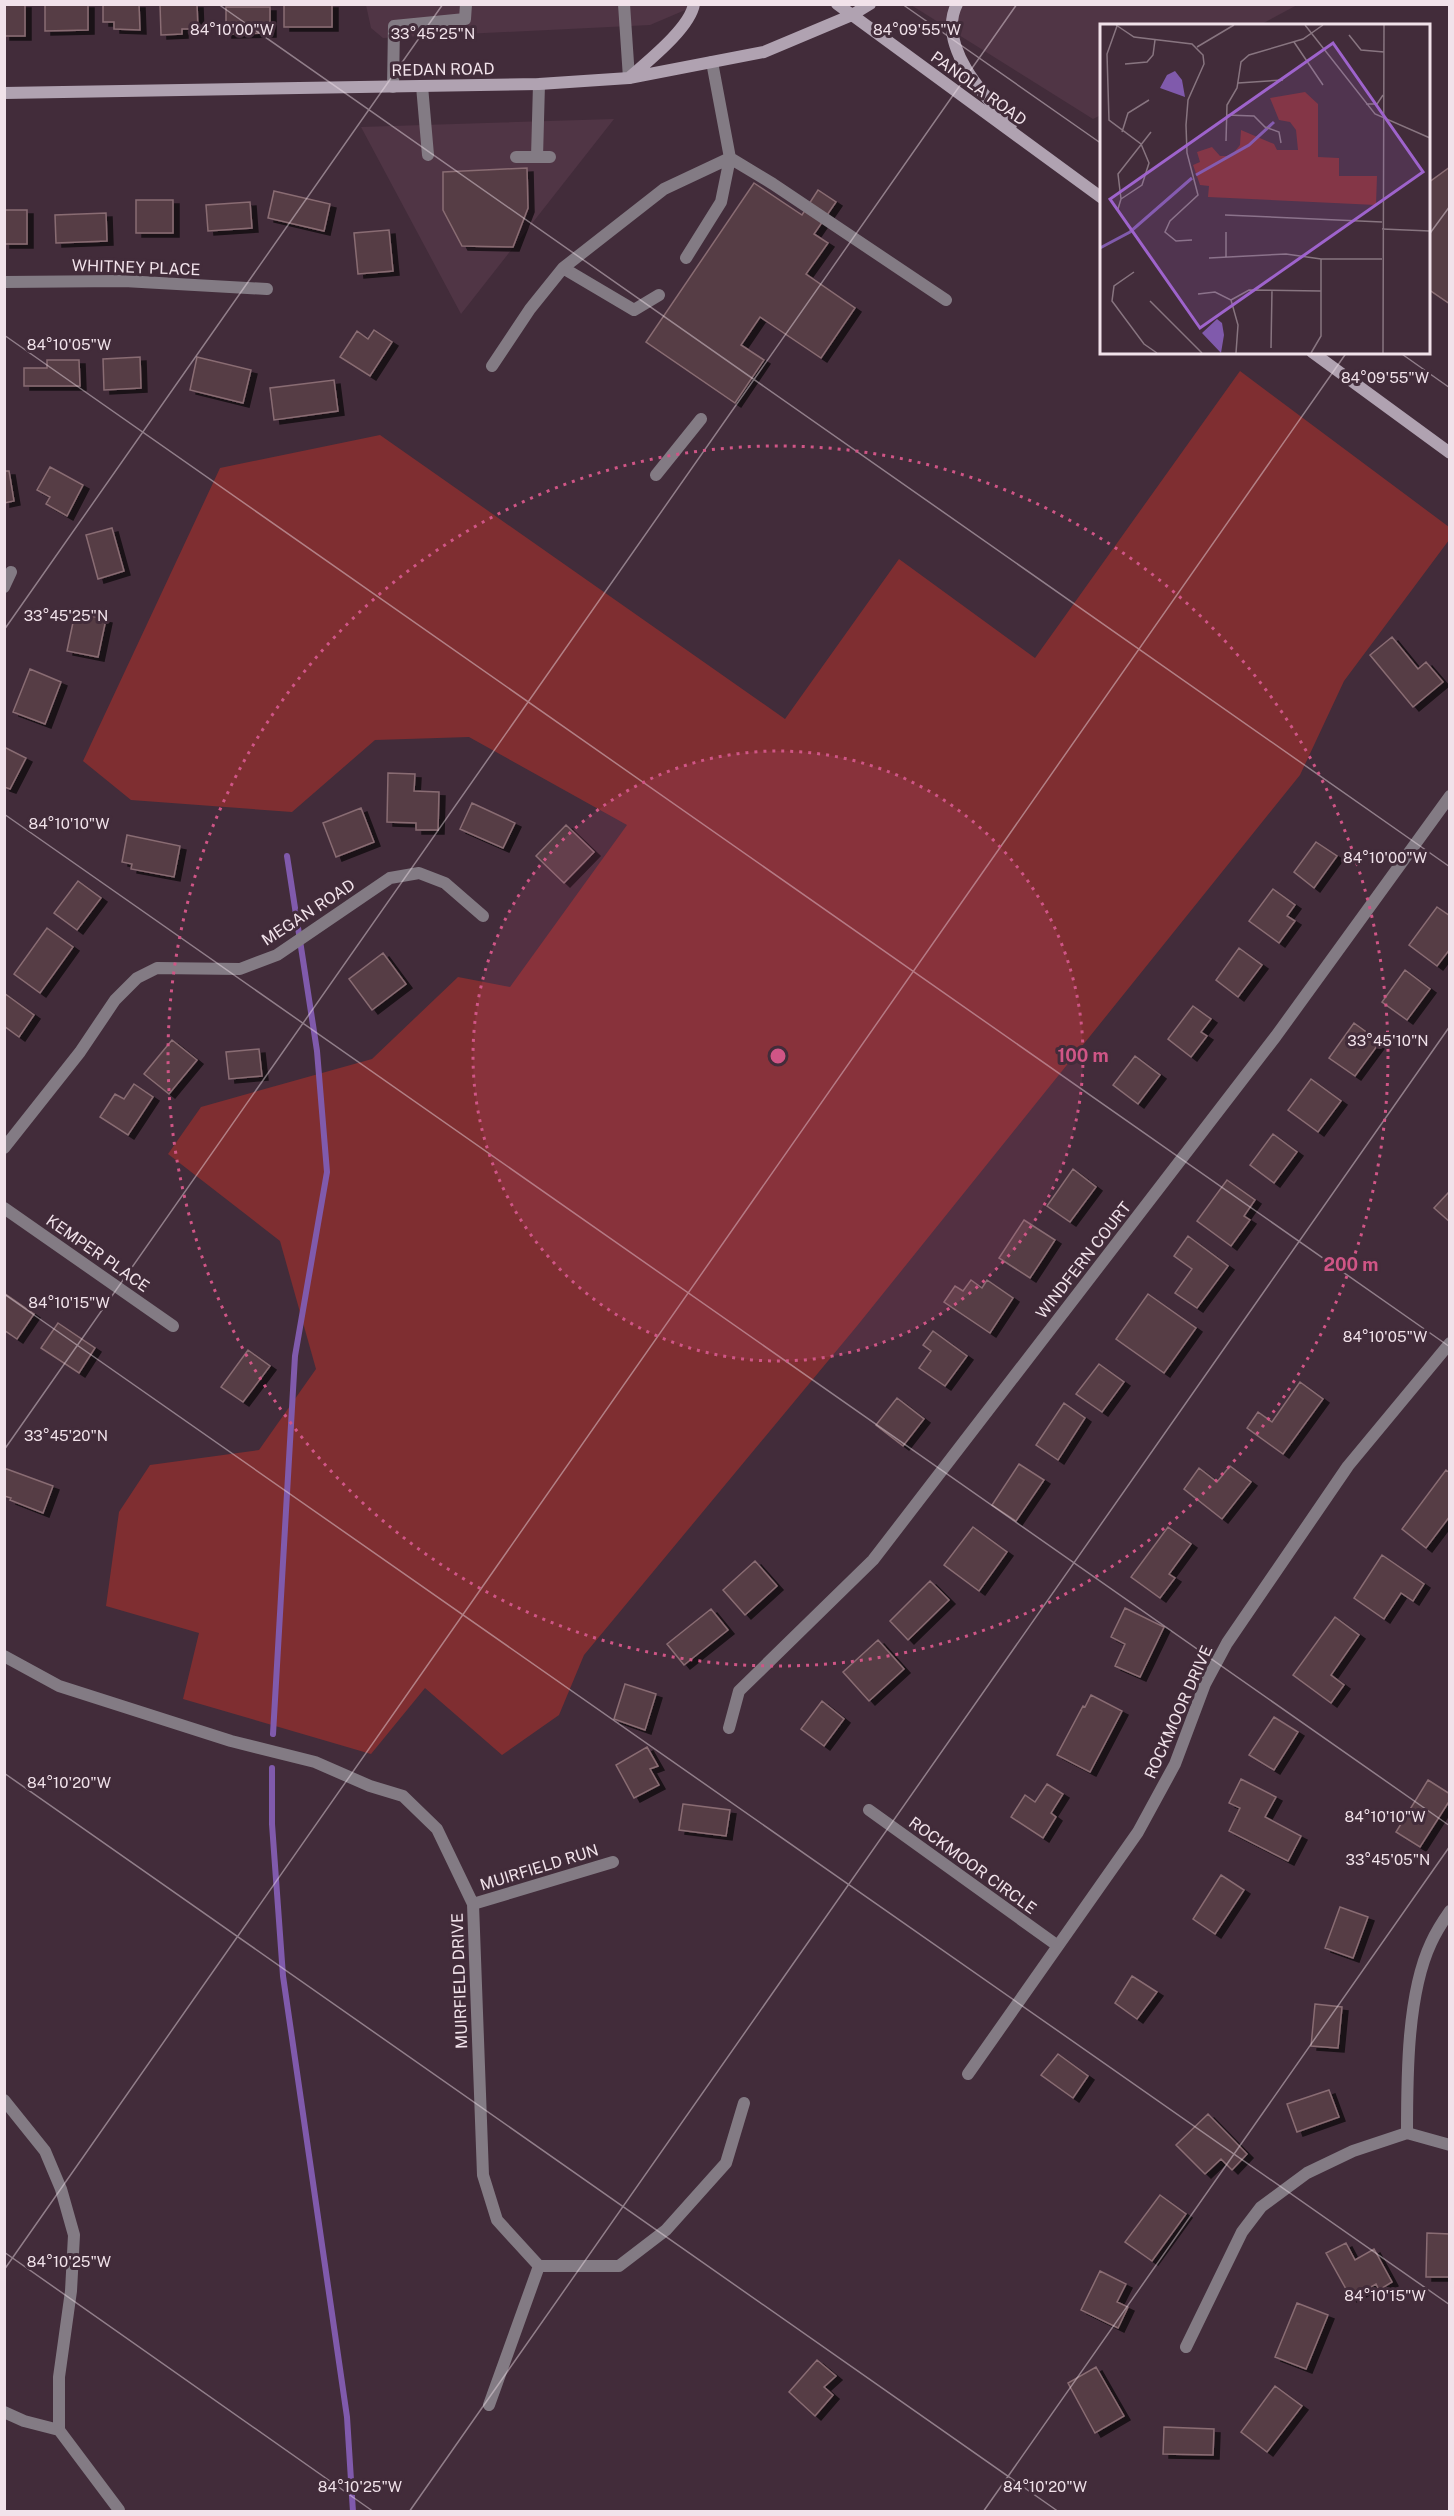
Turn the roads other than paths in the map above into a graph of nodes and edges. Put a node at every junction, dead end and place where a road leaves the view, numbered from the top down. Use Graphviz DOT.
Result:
graph roads {
  1 [pos="466,4"];
  2 [pos="624,4"];
  3 [pos="694,4"];
  4 [pos="837,4"];
  5 [pos="870,4"];
  6 [pos="957,4"];
  7 [pos="852,15"];
  8 [pos="712,62"];
  9 [pos="629,78"];
  10 [pos="539,84"];
  11 [pos="423,86"];
  12 [pos="393,87"];
  13 [pos="4,93"];
  14 [pos="1033,147"];
  15 [pos="428,155"];
  16 [pos="516,157"];
  17 [pos="730,159"];
  18 [pos="1100,197"];
  19 [pos="686,258"];
  20 [pos="563,268"];
  21 [pos="4,282"];
  22 [pos="267,289"];
  23 [pos="659,295"];
  24 [pos="946,300"];
  25 [pos="1315,354"];
  26 [pos="492,366"];
  27 [pos="701,419"];
  28 [pos="1449,453"];
  29 [pos="656,475"];
  30 [pos="11,572"];
  31 [pos="4,587"];
  32 [pos="1449,796"];
  33 [pos="483,916"];
  34 [pos="4,1148"];
  35 [pos="4,1208"];
  36 [pos="173,1326"];
  37 [pos="1449,1343"];
  38 [pos="4,1656"];
  39 [pos="729,1728"];
  40 [pos="869,1810"];
  41 [pos="613,1862"];
  42 [pos="473,1904"];
  43 [pos="1449,1911"];
  44 [pos="1058,1946"];
  45 [pos="968,2074"];
  46 [pos="4,2100"];
  47 [pos="744,2103"];
  48 [pos="1407,2133"];
  49 [pos="1449,2145"];
  50 [pos="539,2266"];
  51 [pos="1186,2347"];
  52 [pos="489,2405"];
  53 [pos="4,2412"];
  54 [pos="59,2430"];
  55 [pos="119,2510"];
  1 -- 12 [label="street"];
  2 -- 9 [label="street"];
  3 -- 9 [label="main road"];
  4 -- 7 [label="main road, PANOLA ROAD"];
  5 -- 7 [label="main road, REDAN ROAD"];
  6 -- 14 [label="main road"];
  7 -- 8 [label="main road, REDAN ROAD"];
  7 -- 14 [label="main road, PANOLA ROAD"];
  8 -- 9 [label="main road, REDAN ROAD"];
  8 -- 17 [label="street"];
  9 -- 10 [label="main road, REDAN ROAD"];
  10 -- 11 [label="main road, REDAN ROAD"];
  10 -- 16 [label="street"];
  11 -- 12 [label="main road, REDAN ROAD"];
  11 -- 15 [label="street"];
  12 -- 13 [label="main road, REDAN ROAD"];
  14 -- 18 [label="main road, PANOLA ROAD"];
  17 -- 19 [label="street"];
  17 -- 20 [label="street"];
  17 -- 24 [label="street"];
  20 -- 23 [label="street"];
  20 -- 26 [label="street"];
  21 -- 22 [label="street, WHITNEY PLACE"];
  25 -- 28 [label="main road"];
  27 -- 29 [label="street"];
  30 -- 31 [label="street"];
  32 -- 39 [label="street, WINDFERN COURT"];
  33 -- 34 [label="street, MEGAN ROAD"];
  35 -- 36 [label="street, KEMPER PLACE"];
  37 -- 44 [label="street, ROCKMOOR DRIVE"];
  38 -- 42 [label="street, MUIRFIELD DRIVE"];
  40 -- 44 [label="street, ROCKMOOR CIRCLE"];
  41 -- 42 [label="street, MUIRFIELD RUN"];
  42 -- 50 [label="street, MUIRFIELD DRIVE"];
  43 -- 48 [label="street"];
  44 -- 45 [label="street, ROCKMOOR DRIVE"];
  46 -- 54 [label="street"];
  47 -- 50 [label="street"];
  48 -- 49 [label="street"];
  48 -- 51 [label="street"];
  50 -- 52 [label="street"];
  53 -- 54 [label="street"];
  54 -- 55 [label="street"];
}
